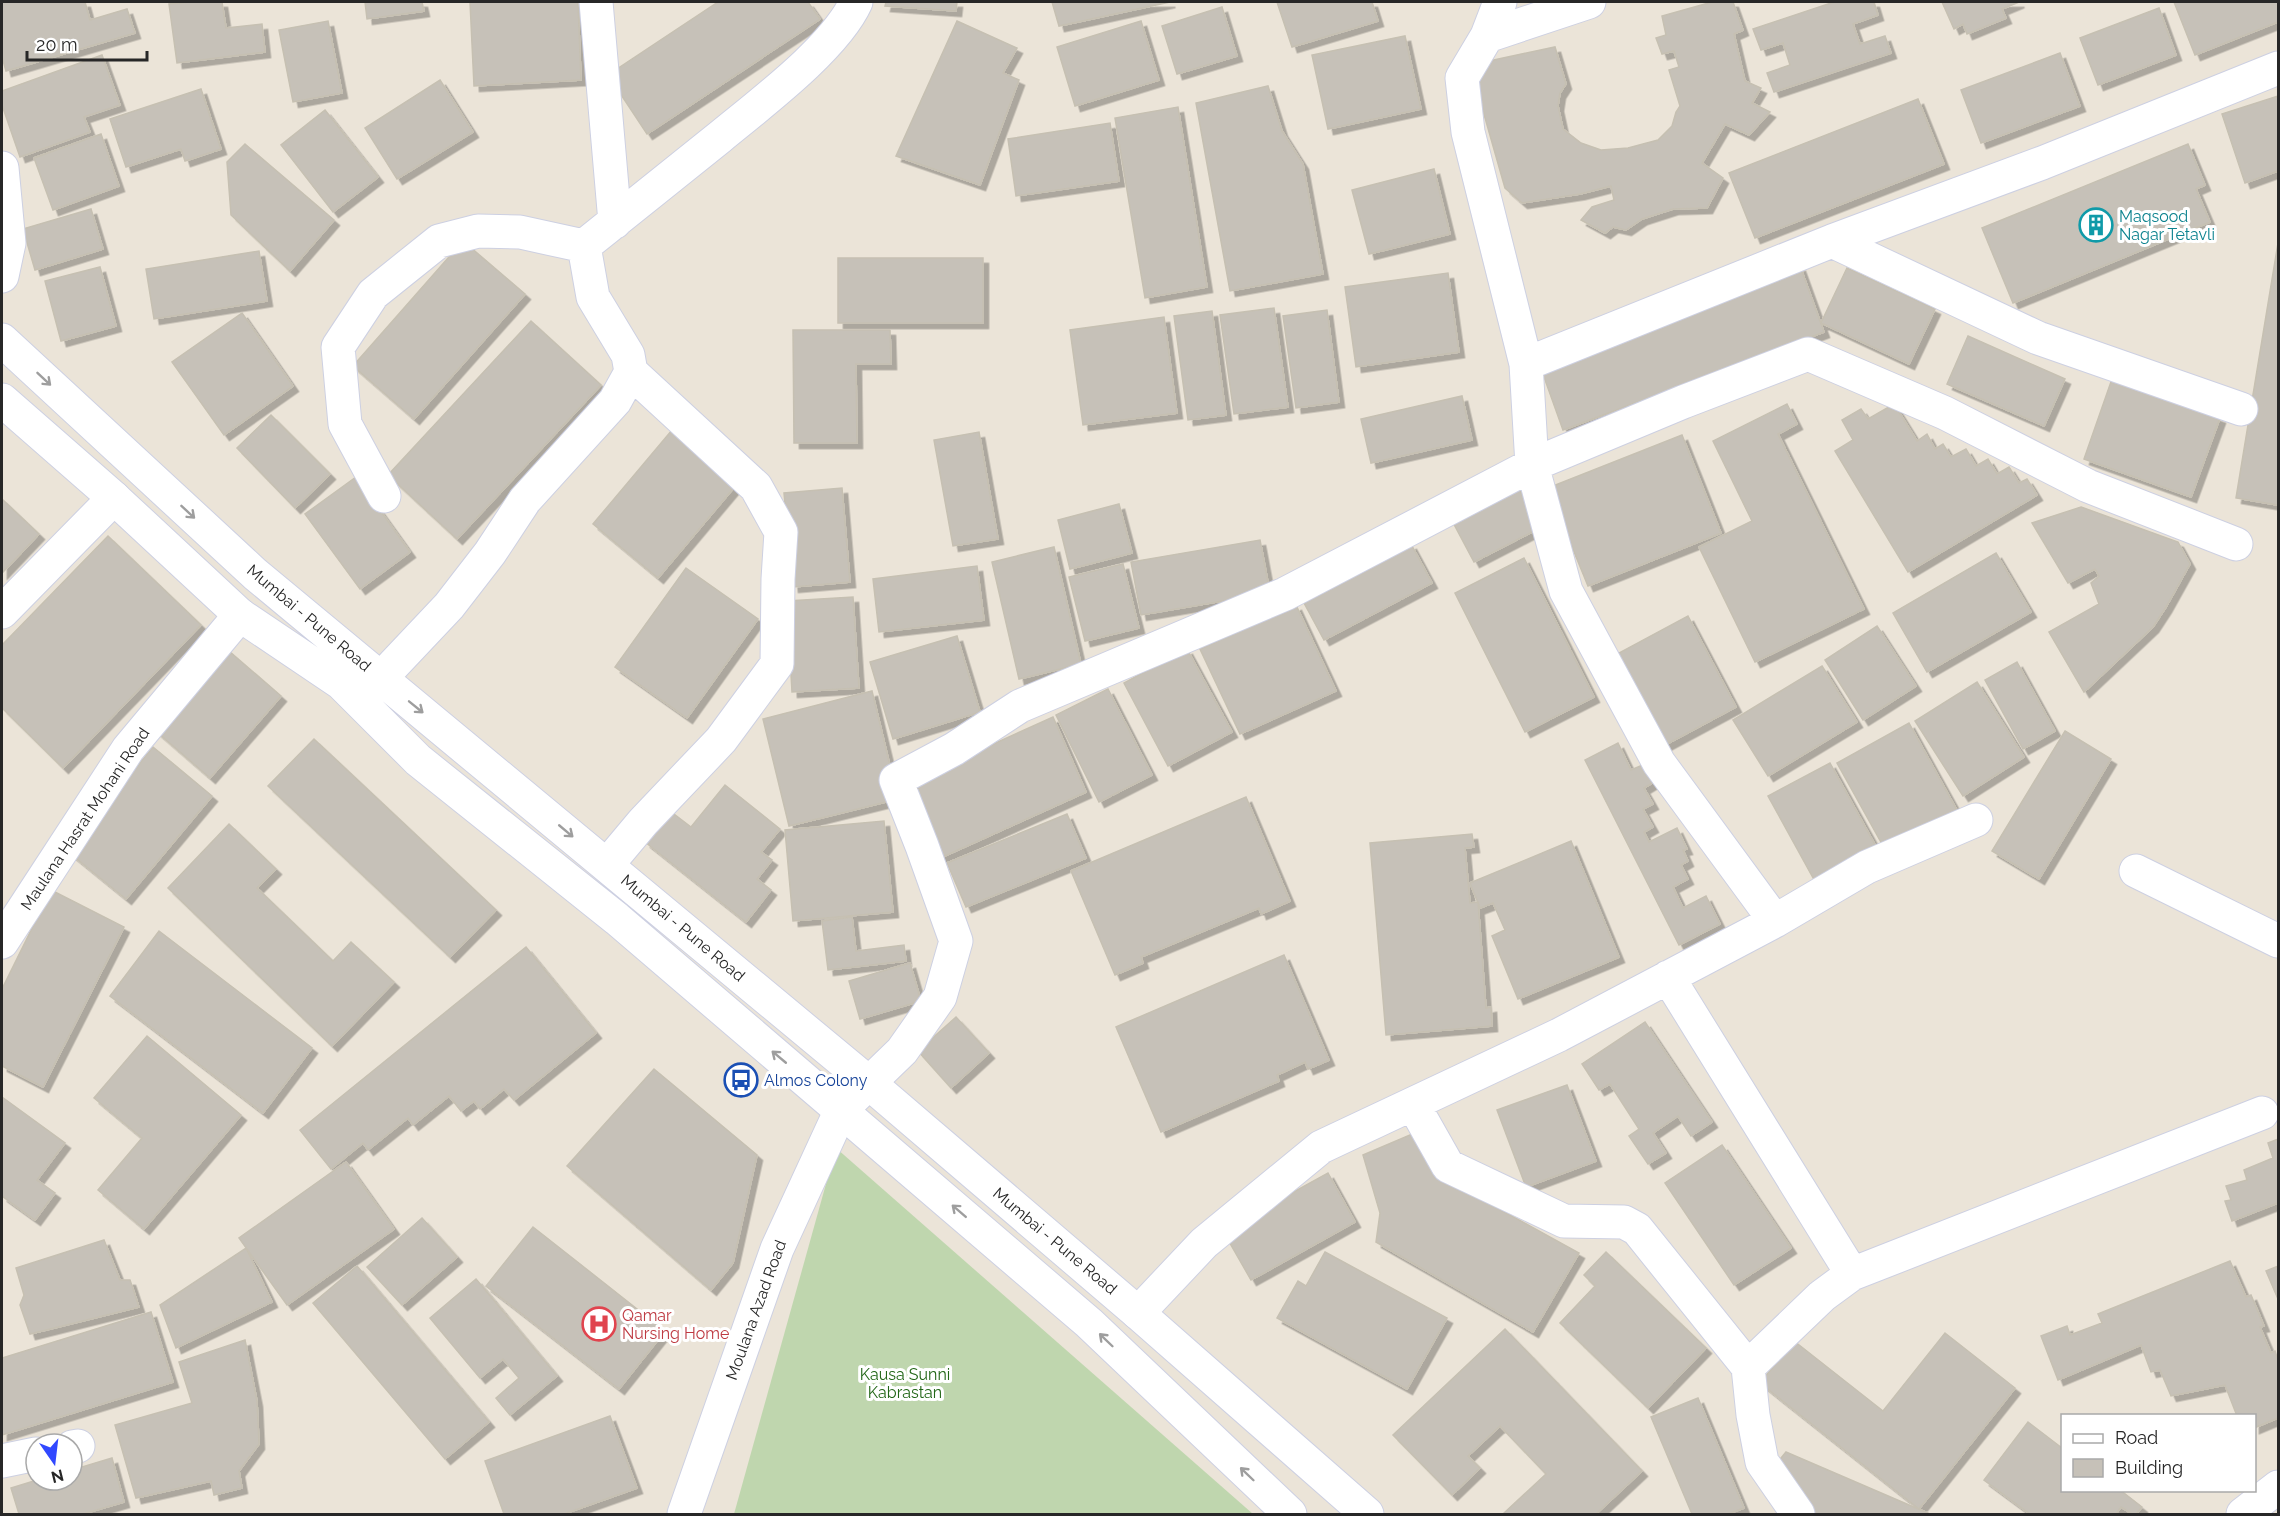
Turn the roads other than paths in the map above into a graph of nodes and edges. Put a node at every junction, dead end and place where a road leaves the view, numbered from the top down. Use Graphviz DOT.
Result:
graph roads {
  1 [pos="596,2"];
  2 [pos="1500,2"];
  3 [pos="1589,2"];
  4 [pos="847,6"];
  5 [pos="1487,36"];
  6 [pos="2278,68"];
  7 [pos="2,168"];
  8 [pos="615,222"];
  9 [pos="1832,241"];
  10 [pos="584,246"];
  11 [pos="2,276"];
  12 [pos="2,340"];
  13 [pos="1526,364"];
  14 [pos="631,372"];
  15 [pos="2,400"];
  16 [pos="2241,409"];
  17 [pos="1532,465"];
  18 [pos="384,496"];
  19 [pos="114,498"];
  20 [pos="2236,544"];
  21 [pos="2,612"];
  22 [pos="240,615"];
  23 [pos="381,678"];
  24 [pos="1976,820"];
  25 [pos="607,865"];
  26 [pos="2136,871"];
  27 [pos="12,903"];
  28 [pos="1775,921"];
  29 [pos="2278,941"];
  30 [pos="2,942"];
  31 [pos="1668,977"];
  32 [pos="869,1083"];
  33 [pos="1413,1104"];
  34 [pos="841,1110"];
  35 [pos="2262,1113"];
  36 [pos="1852,1274"];
  37 [pos="1138,1313"];
  38 [pos="1748,1367"];
  39 [pos="24,1456"];
  40 [pos="2,1461"];
  41 [pos="2278,1487"];
  42 [pos="684,1515"];
  43 [pos="1290,1515"];
  44 [pos="1367,1515"];
  45 [pos="1798,1515"];
  46 [pos="2243,1515"];
  1 -- 8 [label="street"];
  2 -- 5 [label="street"];
  3 -- 5 [label="street"];
  4 -- 8 [label="street"];
  5 -- 13 [label="street"];
  6 -- 9 [label="street"];
  7 -- 11 [label="street"];
  8 -- 10 [label="street"];
  9 -- 13 [label="street"];
  9 -- 16 [label="street"];
  10 -- 14 [label="street"];
  10 -- 18 [label="street"];
  12 -- 23 [label="street, Mumbai - Pune Road, one-way"];
  13 -- 17 [label="street"];
  14 -- 23 [label="street"];
  14 -- 25 [label="street"];
  15 -- 19 [label="street, Mumbai - Pune Road"];
  17 -- 20 [label="street"];
  17 -- 28 [label="street"];
  17 -- 32 [label="street"];
  19 -- 21 [label="street"];
  19 -- 22 [label="street, Mumbai - Pune Road"];
  22 -- 27 [label="street, Maulana Hasrat Mohani Road"];
  34 -- 22 [label="street, Mumbai - Pune Road, one-way"];
  23 -- 25 [label="street, Mumbai - Pune Road, one-way"];
  24 -- 28 [label="street"];
  25 -- 32 [label="street, Mumbai - Pune Road"];
  26 -- 29 [label="street"];
  27 -- 30 [label="street, Maulana Hasrat Mohani Road"];
  28 -- 31 [label="street"];
  31 -- 33 [label="street"];
  31 -- 36 [label="street"];
  32 -- 34 [label="street"];
  32 -- 37 [label="street, Mumbai - Pune Road"];
  33 -- 37 [label="street"];
  33 -- 38 [label="street"];
  34 -- 42 [label="street, Moulana Azad Road"];
  43 -- 34 [label="street, Mumbai - Pune Road, one-way"];
  35 -- 36 [label="street"];
  36 -- 38 [label="street"];
  37 -- 44 [label="street, Mumbai - Pune Road"];
  38 -- 45 [label="street"];
  39 -- 40 [label="street"];
  41 -- 46 [label="street"];
}
